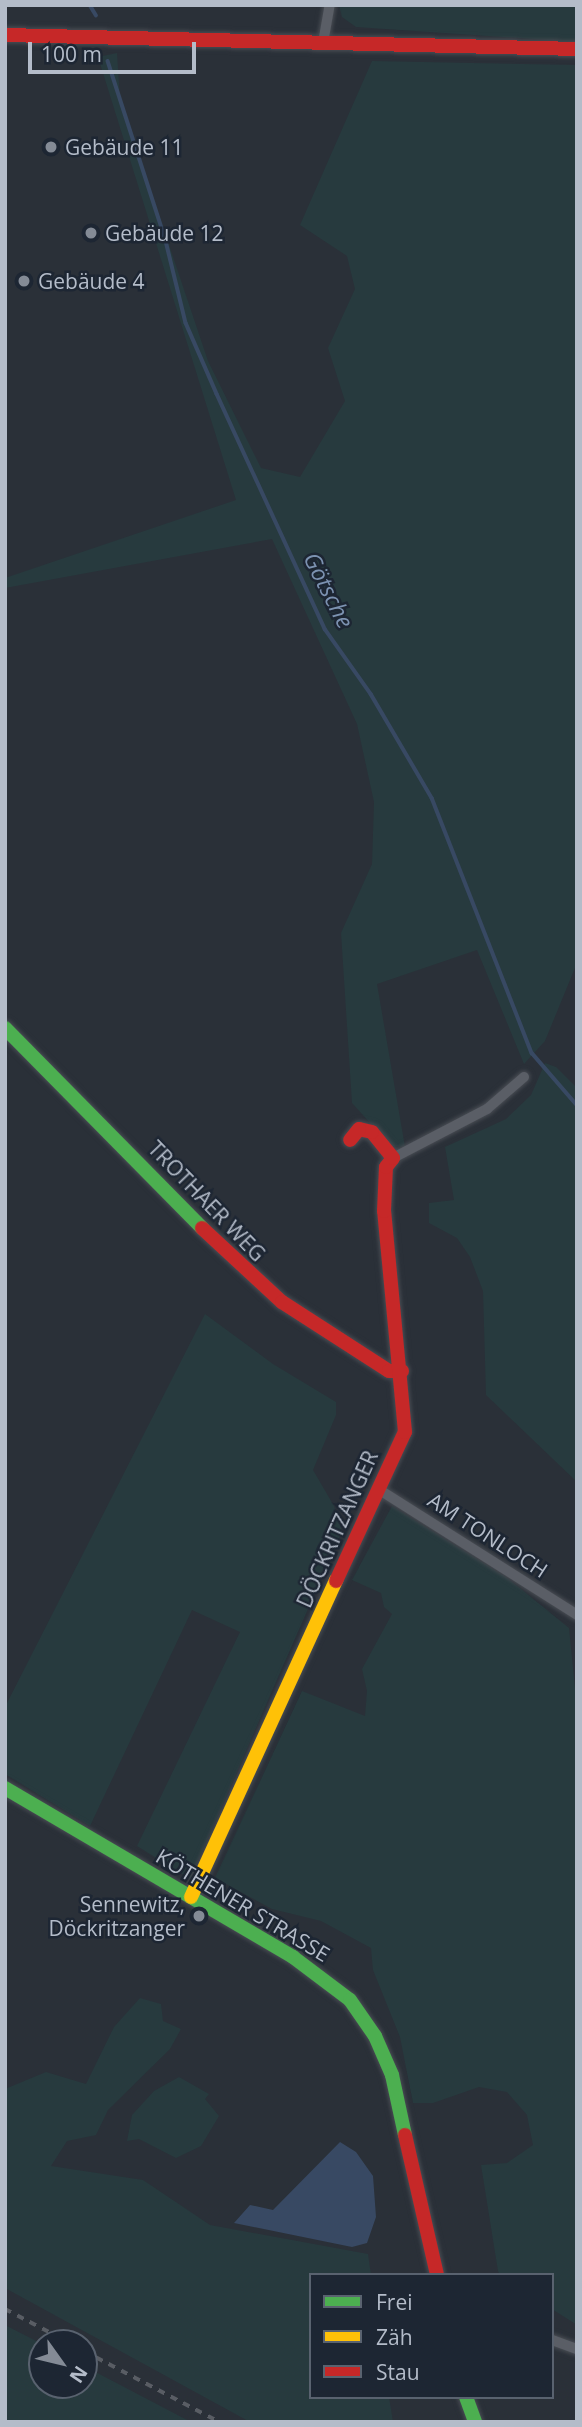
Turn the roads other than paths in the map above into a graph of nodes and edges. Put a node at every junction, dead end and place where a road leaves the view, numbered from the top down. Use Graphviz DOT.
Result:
graph roads {
  1 [pos="330,5"];
  2 [pos="5,35"];
  3 [pos="323,43"];
  4 [pos="577,48"];
  5 [pos="5,1028"];
  6 [pos="524,1077"];
  7 [pos="350,1140"];
  8 [pos="393,1158"];
  9 [pos="402,1371"];
  10 [pos="378,1489"];
  11 [pos="577,1615"];
  12 [pos="5,1788"];
  13 [pos="191,1897"];
  14 [pos="437,2273"];
  15 [pos="554,2341"];
  16 [pos="577,2349"];
  17 [pos="467,2399"];
  18 [pos="475,2422"];
  1 -- 3 [label="street"];
  2 -- 3 [label="street"];
  3 -- 4 [label="street"];
  5 -- 9 [label="street, TROTHAER WEG"];
  6 -- 8 [label="street"];
  7 -- 8 [label="street"];
  8 -- 9 [label="street, DÖCKRITZANGER"];
  9 -- 10 [label="street, DÖCKRITZANGER"];
  10 -- 11 [label="street, AM TONLOCH"];
  10 -- 13 [label="street, DÖCKRITZANGER"];
  12 -- 13 [label="street, KÖTHENER STRASSE"];
  13 -- 14 [label="street, KÖTHENER STRASSE"];
  15 -- 16 [label="street"];
  17 -- 18 [label="street"];
}
